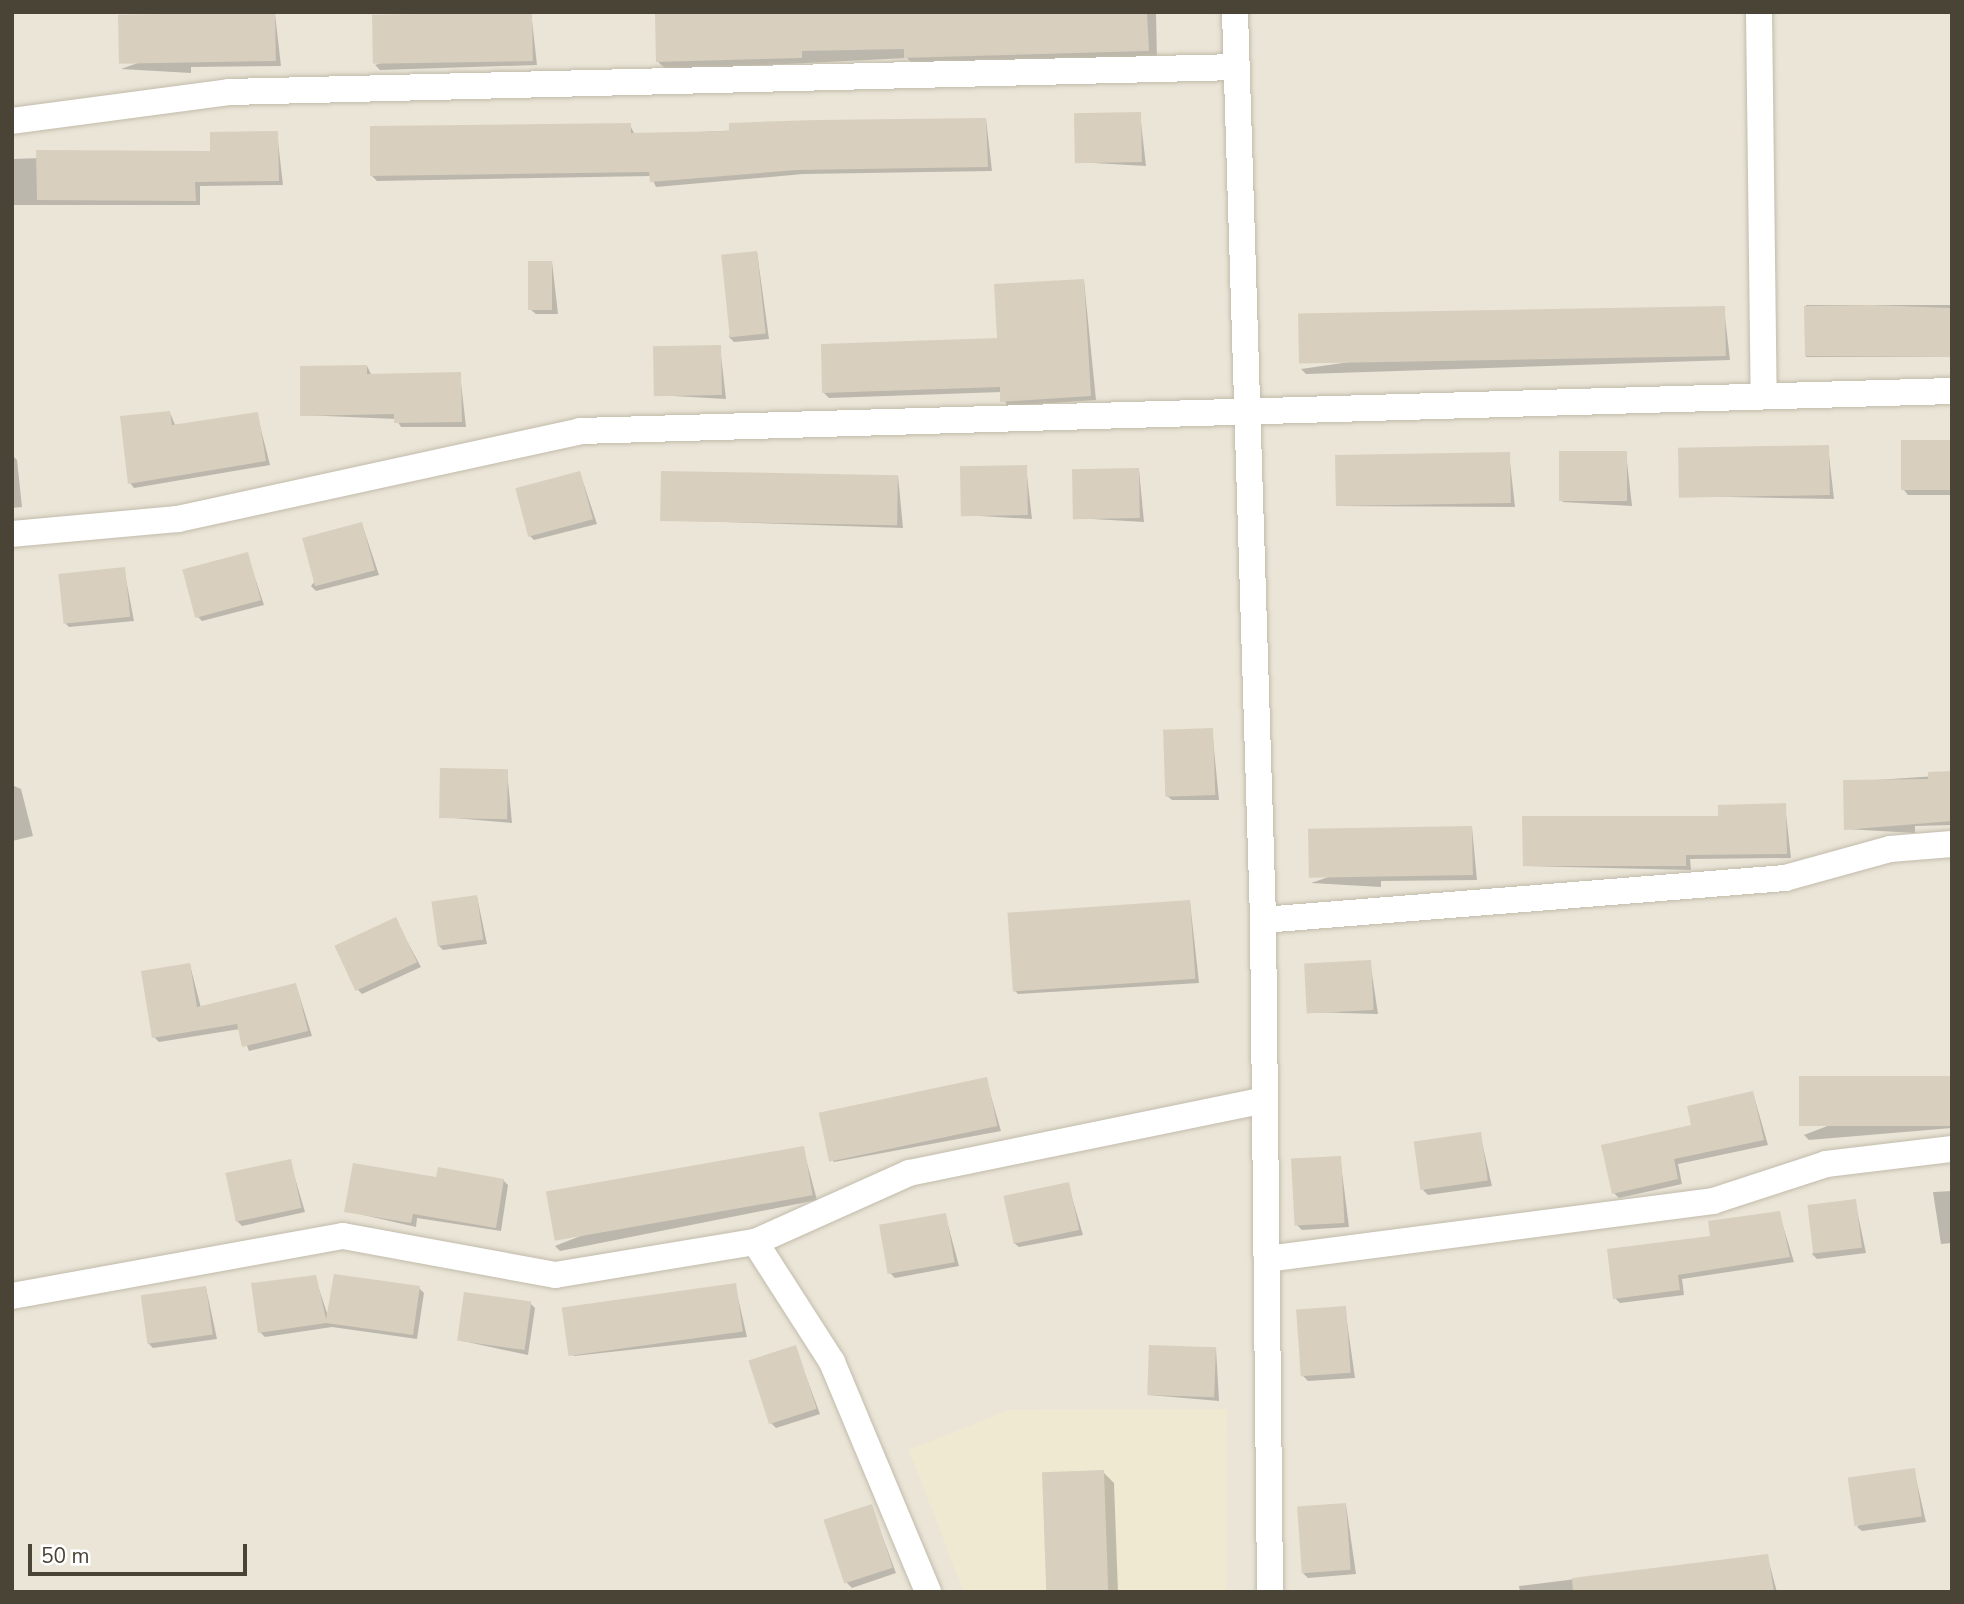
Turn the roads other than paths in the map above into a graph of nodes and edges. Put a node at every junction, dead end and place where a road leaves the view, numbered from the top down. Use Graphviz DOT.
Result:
graph roads {
  1 [pos="1235,12"];
  2 [pos="1759,12"];
  3 [pos="1236,67"];
  4 [pos="12,121"];
  5 [pos="1952,391"];
  6 [pos="1764,395"];
  7 [pos="1244,414"];
  8 [pos="12,534"];
  9 [pos="1952,844"];
  10 [pos="1263,920"];
  11 [pos="1265,1100"];
  12 [pos="1952,1149"];
  13 [pos="755,1242"];
  14 [pos="1266,1259"];
  15 [pos="12,1296"];
  16 [pos="928,1592"];
  17 [pos="1270,1592"];
  1 -- 3 [label="street"];
  2 -- 6 [label="street"];
  3 -- 4 [label="street"];
  3 -- 7 [label="street"];
  5 -- 6 [label="street"];
  6 -- 7 [label="street"];
  7 -- 8 [label="street"];
  7 -- 10 [label="street"];
  9 -- 10 [label="street"];
  10 -- 11 [label="street"];
  11 -- 13 [label="street"];
  11 -- 14 [label="street"];
  12 -- 14 [label="street"];
  13 -- 15 [label="street"];
  13 -- 16 [label="street"];
  14 -- 17 [label="street"];
}
